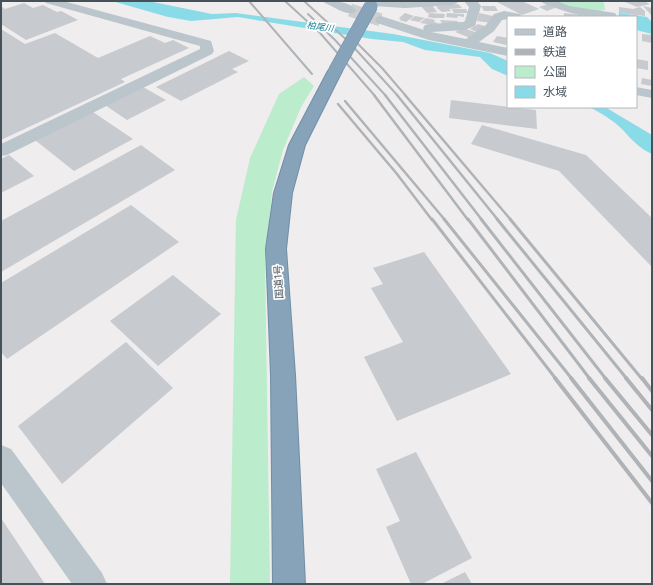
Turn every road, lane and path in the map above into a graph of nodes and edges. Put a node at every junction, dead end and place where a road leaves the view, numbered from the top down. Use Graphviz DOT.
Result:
graph roads {
  1 [pos="50,1"];
  2 [pos="329,1"];
  3 [pos="453,1"];
  4 [pos="470,1"];
  5 [pos="546,1"];
  6 [pos="607,1"];
  7 [pos="373,3"];
  8 [pos="350,10"];
  9 [pos="510,16"];
  10 [pos="611,16"];
  11 [pos="381,20"];
  12 [pos="406,28"];
  13 [pos="468,44"];
  14 [pos="507,52"];
  15 [pos="637,91"];
  16 [pos="652,94"];
  17 [pos="1,151"];
  18 [pos="1,459"];
  19 [pos="91,584"];
  20 [pos="289,584"];
  1 -- 17 [label="street"];
  2 -- 8 [label="street"];
  3 -- 7 [label="street"];
  4 -- 12 [label="street"];
  5 -- 10 [label="street"];
  6 -- 10 [label="street"];
  7 -- 20 [label="highway, 国道1号, bridge"];
  9 -- 13 [label="street"];
  11 -- 12 [label="street"];
  12 -- 13 [label="street"];
  13 -- 14 [label="street"];
  15 -- 16 [label="street"];
  18 -- 19 [label="street"];
}
